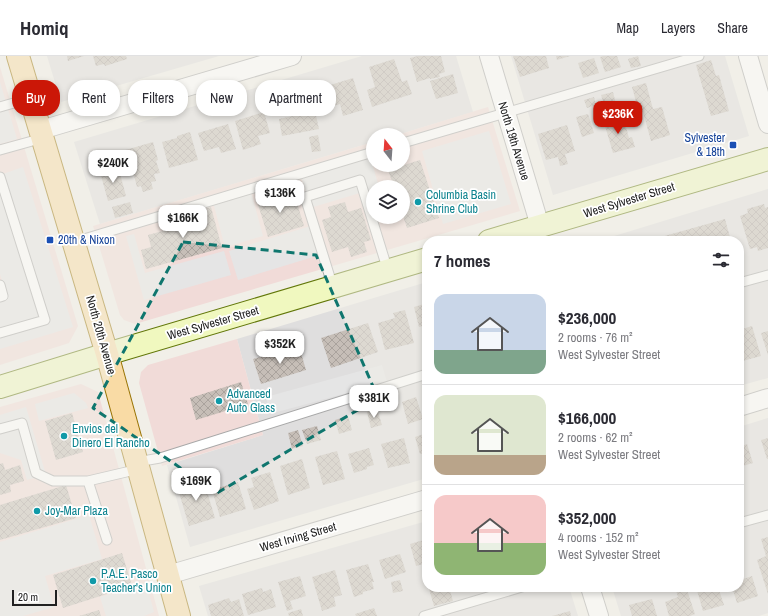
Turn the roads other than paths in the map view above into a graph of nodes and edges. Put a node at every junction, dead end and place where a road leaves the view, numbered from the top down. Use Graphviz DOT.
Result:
graph roads {
  1 [pos="18,56"];
  2 [pos="292,56"];
  3 [pos="489,56"];
  4 [pos="699,56"];
  5 [pos="748,56"];
  6 [pos="25,80"];
  7 [pos="12,104"];
  8 [pos="0,107"];
  9 [pos="506,112"];
  10 [pos="36,116"];
  11 [pos="768,124"];
  12 [pos="42,134"];
  13 [pos="410,141"];
  14 [pos="0,150"];
  15 [pos="366,154"];
  16 [pos="768,159"];
  17 [pos="0,177"];
  18 [pos="540,226"];
  19 [pos="506,236"];
  20 [pos="74,242"];
  21 [pos="422,261"];
  22 [pos="388,271"];
  23 [pos="768,275"];
  24 [pos="744,282"];
  25 [pos="0,285"];
  26 [pos="333,287"];
  27 [pos="0,297"];
  28 [pos="0,333"];
  29 [pos="108,354"];
  30 [pos="422,376"];
  31 [pos="0,387"];
  32 [pos="768,398"];
  33 [pos="744,405"];
  34 [pos="0,429"];
  35 [pos="138,466"];
  36 [pos="88,481"];
  37 [pos="422,500"];
  38 [pos="768,515"];
  39 [pos="744,522"];
  40 [pos="107,540"];
  41 [pos="168,575"];
  42 [pos="505,592"];
  43 [pos="592,592"];
  44 [pos="180,616"];
  45 [pos="424,616"];
  46 [pos="599,616"];
  1 -- 6 [label="main road, North 20th Avenue"];
  2 -- 12 [label="street"];
  3 -- 9 [label="street, North 19th Avenue"];
  4 -- 9 [label="lane"];
  5 -- 11 [label="street"];
  7 -- 8 [label="lane"];
  9 -- 13 [label="lane"];
  9 -- 18 [label="street, North 19th Avenue"];
  10 -- 12 [label="main road, North 20th Avenue"];
  12 -- 14 [label="lane"];
  12 -- 20 [label="main road, North 20th Avenue"];
  15 -- 20 [label="lane"];
  16 -- 18 [label="street, West Sylvester Street"];
  17 -- 28 [label="lane"];
  18 -- 19 [label="street, West Sylvester Street"];
  20 -- 29 [label="main road, North 20th Avenue"];
  21 -- 22 [label="street, West Sylvester Street"];
  22 -- 26 [label="street, West Sylvester Street"];
  22 -- 26 [label="lane"];
  23 -- 24 [label="lane"];
  25 -- 27 [label="lane"];
  26 -- 29 [label="street, West Sylvester Street"];
  29 -- 31 [label="street, West Sylvester Street"];
  29 -- 35 [label="main road, North 20th Avenue"];
  30 -- 35 [label="lane"];
  32 -- 33 [label="street"];
  34 -- 36 [label="lane"];
  35 -- 36 [label="lane"];
  35 -- 41 [label="main road, North 20th Avenue"];
  36 -- 40 [label="lane"];
  37 -- 41 [label="street, West Irving Street"];
  38 -- 39 [label="lane"];
  41 -- 44 [label="main road, North 20th Avenue"];
  42 -- 45 [label="lane"];
  43 -- 46 [label="street"];
}
